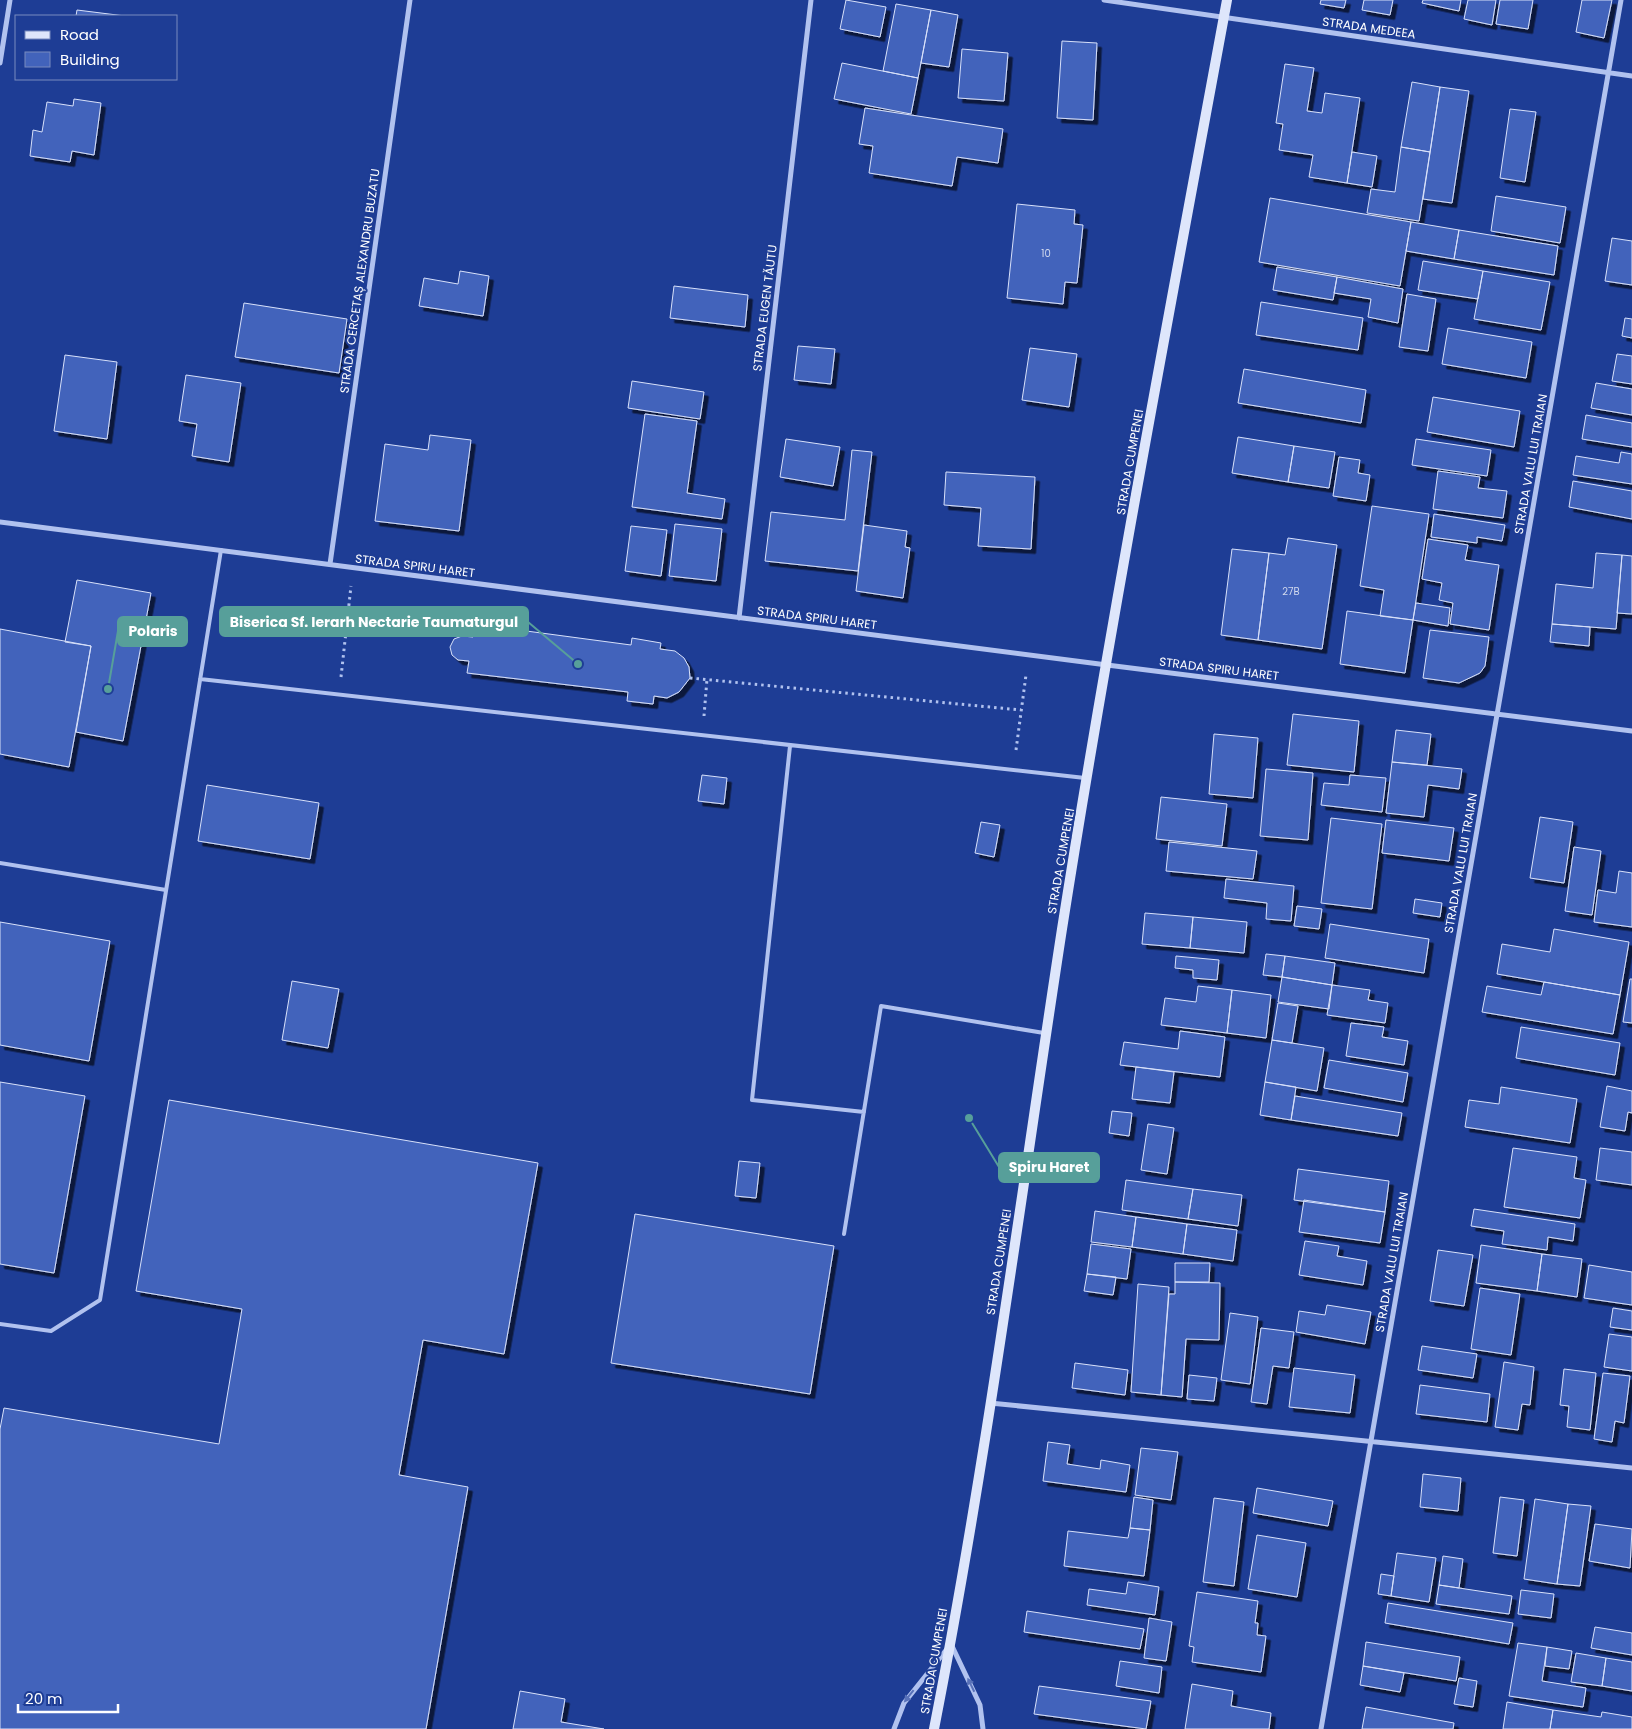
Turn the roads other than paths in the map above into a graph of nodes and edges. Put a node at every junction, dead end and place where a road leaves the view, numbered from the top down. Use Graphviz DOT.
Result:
graph roads {
  1 [pos="10,0"];
  2 [pos="410,0"];
  3 [pos="812,0"];
  4 [pos="1104,0"];
  5 [pos="1227,0"];
  6 [pos="1621,0"];
  7 [pos="1224,17"];
  8 [pos="0,63"];
  9 [pos="1609,72"];
  10 [pos="1632,76"];
  11 [pos="0,522"];
  12 [pos="221,550"];
  13 [pos="330,564"];
  14 [pos="739,618"];
  15 [pos="1107,665"];
  16 [pos="200,679"];
  17 [pos="1497,714"];
  18 [pos="1632,731"];
  19 [pos="790,746"];
  20 [pos="1088,778"];
  21 [pos="0,863"];
  22 [pos="166,890"];
  23 [pos="1046,1034"];
  24 [pos="864,1112"];
  25 [pos="844,1234"];
  26 [pos="0,1324"];
  27 [pos="990,1403"];
  28 [pos="1371,1440"];
  29 [pos="1632,1468"];
  30 [pos="950,1644"];
  31 [pos="894,1729"];
  32 [pos="934,1729"];
  33 [pos="983,1729"];
  34 [pos="1321,1729"];
  1 -- 8 [label="street"];
  2 -- 13 [label="street, STRADA CERCETAȘ ALEXANDRU BUZATU"];
  3 -- 14 [label="street, STRADA EUGEN TĂUTU"];
  4 -- 7 [label="street, STRADA MEDEEA"];
  5 -- 7 [label="main road, STRADA CUMPENEI"];
  6 -- 9 [label="street, STRADA VALU LUI TRAIAN"];
  7 -- 9 [label="street, STRADA MEDEEA"];
  7 -- 15 [label="main road, STRADA CUMPENEI"];
  9 -- 10 [label="street, STRADA MEDEEA"];
  9 -- 17 [label="street, STRADA VALU LUI TRAIAN"];
  11 -- 12 [label="street, STRADA SPIRU HARET"];
  12 -- 13 [label="street, STRADA SPIRU HARET"];
  12 -- 16 [label="lane"];
  13 -- 14 [label="street, STRADA SPIRU HARET"];
  14 -- 15 [label="street, STRADA SPIRU HARET"];
  15 -- 17 [label="street, STRADA SPIRU HARET"];
  15 -- 20 [label="main road, STRADA CUMPENEI"];
  16 -- 19 [label="lane"];
  16 -- 22 [label="lane"];
  17 -- 18 [label="street, STRADA SPIRU HARET"];
  17 -- 28 [label="street, STRADA VALU LUI TRAIAN"];
  19 -- 20 [label="lane"];
  19 -- 24 [label="lane"];
  20 -- 23 [label="main road, STRADA CUMPENEI"];
  21 -- 22 [label="lane"];
  22 -- 26 [label="lane"];
  23 -- 24 [label="lane"];
  23 -- 27 [label="main road, STRADA CUMPENEI"];
  24 -- 25 [label="lane"];
  27 -- 28 [label="street"];
  27 -- 30 [label="main road, STRADA CUMPENEI"];
  28 -- 29 [label="street"];
  28 -- 34 [label="street, STRADA VALU LUI TRAIAN"];
  30 -- 31 [label="street, one-way"];
  30 -- 32 [label="main road, STRADA CUMPENEI"];
  33 -- 30 [label="street, one-way"];
}
